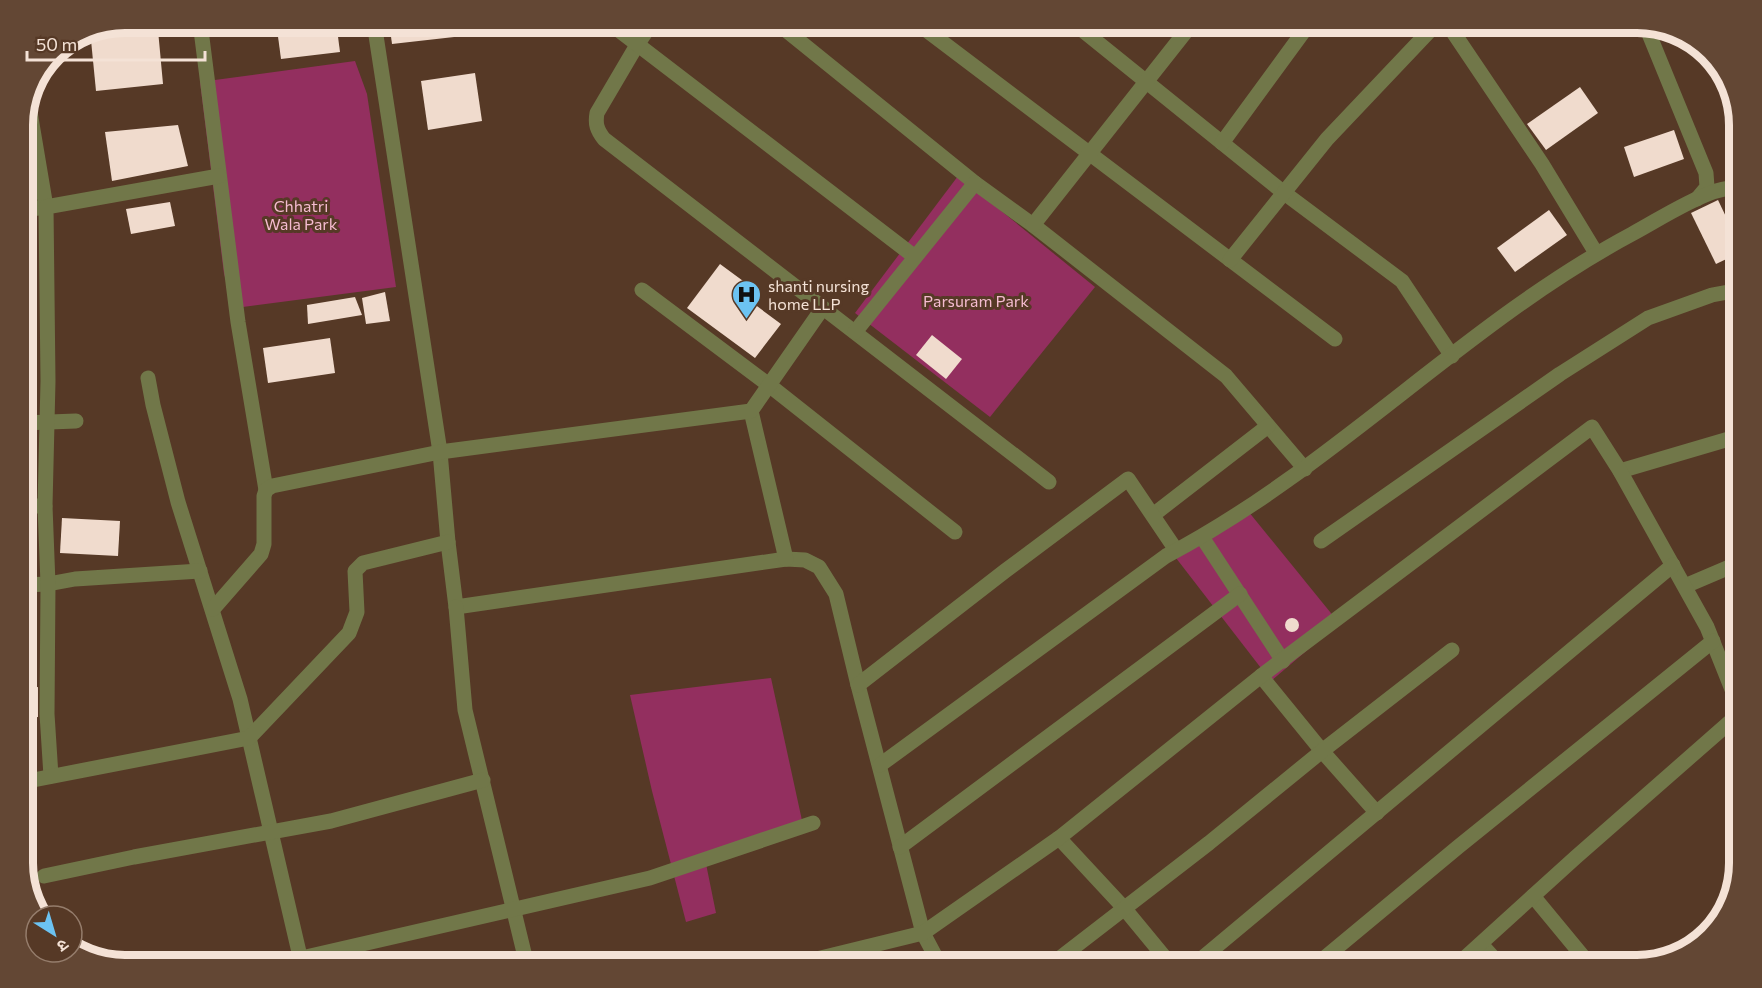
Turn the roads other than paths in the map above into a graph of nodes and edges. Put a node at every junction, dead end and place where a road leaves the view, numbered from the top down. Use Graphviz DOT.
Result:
graph roads {
  1 [pos="201,33"];
  2 [pos="376,33"];
  3 [pos="622,33"];
  4 [pos="646,33"];
  5 [pos="789,33"];
  6 [pos="930,33"];
  7 [pos="1086,33"];
  8 [pos="1184,33"];
  9 [pos="1302,33"];
  10 [pos="1428,33"];
  11 [pos="1454,33"];
  12 [pos="1649,34"];
  13 [pos="637,45"];
  14 [pos="1146,80"];
  15 [pos="33,130"];
  16 [pos="1222,143"];
  17 [pos="1090,152"];
  18 [pos="219,176"];
  19 [pos="975,183"];
  20 [pos="1729,189"];
  21 [pos="1283,192"];
  22 [pos="1694,201"];
  23 [pos="46,207"];
  24 [pos="33,209"];
  25 [pos="1033,225"];
  26 [pos="1596,253"];
  27 [pos="915,257"];
  28 [pos="1230,260"];
  29 [pos="642,290"];
  30 [pos="1729,292"];
  31 [pos="822,309"];
  32 [pos="855,332"];
  33 [pos="1335,339"];
  34 [pos="1452,356"];
  35 [pos="148,378"];
  36 [pos="769,385"];
  37 [pos="751,411"];
  38 [pos="76,421"];
  39 [pos="48,422"];
  40 [pos="33,423"];
  41 [pos="1268,426"];
  42 [pos="1729,439"];
  43 [pos="440,453"];
  44 [pos="1305,469"];
  45 [pos="1620,471"];
  46 [pos="1049,482"];
  47 [pos="266,490"];
  48 [pos="33,506"];
  49 [pos="45,506"];
  50 [pos="1153,515"];
  51 [pos="955,532"];
  52 [pos="1202,537"];
  53 [pos="447,542"];
  54 [pos="1321,542"];
  55 [pos="1176,550"];
  56 [pos="786,559"];
  57 [pos="1673,565"];
  58 [pos="1729,567"];
  59 [pos="200,571"];
  60 [pos="48,584"];
  61 [pos="33,585"];
  62 [pos="1685,586"];
  63 [pos="1240,594"];
  64 [pos="456,607"];
  65 [pos="213,609"];
  66 [pos="1713,642"];
  67 [pos="1452,650"];
  68 [pos="1283,661"];
  69 [pos="1261,676"];
  70 [pos="1729,682"];
  71 [pos="858,685"];
  72 [pos="1729,723"];
  73 [pos="249,738"];
  74 [pos="1322,751"];
  75 [pos="880,765"];
  76 [pos="51,776"];
  77 [pos="33,780"];
  78 [pos="483,780"];
  79 [pos="1377,813"];
  80 [pos="813,823"];
  81 [pos="270,831"];
  82 [pos="1059,838"];
  83 [pos="900,847"];
  84 [pos="44,876"];
  85 [pos="1533,896"];
  86 [pos="515,908"];
  87 [pos="1124,908"];
  88 [pos="922,933"];
  89 [pos="1481,944"];
  90 [pos="300,955"];
  91 [pos="330,955"];
  92 [pos="525,955"];
  93 [pos="835,955"];
  94 [pos="934,955"];
  95 [pos="1065,955"];
  96 [pos="1162,955"];
  97 [pos="1207,955"];
  98 [pos="1329,955"];
  99 [pos="1469,955"];
  100 [pos="1490,955"];
  101 [pos="1581,955"];
  1 -- 18 [label="street"];
  2 -- 43 [label="street"];
  3 -- 13 [label="street"];
  4 -- 13 [label="street"];
  5 -- 19 [label="street"];
  6 -- 17 [label="street"];
  7 -- 14 [label="street"];
  8 -- 14 [label="street"];
  9 -- 16 [label="street"];
  10 -- 21 [label="street"];
  11 -- 26 [label="street"];
  12 -- 22 [label="street"];
  13 -- 27 [label="street"];
  13 -- 31 [label="street"];
  14 -- 16 [label="street"];
  14 -- 17 [label="street"];
  15 -- 23 [label="street"];
  16 -- 21 [label="street"];
  17 -- 25 [label="street"];
  17 -- 28 [label="street"];
  18 -- 23 [label="street"];
  18 -- 47 [label="street"];
  19 -- 25 [label="street"];
  19 -- 27 [label="street"];
  20 -- 22 [label="street"];
  21 -- 28 [label="street"];
  21 -- 34 [label="street"];
  22 -- 26 [label="street"];
  23 -- 24 [label="street"];
  23 -- 39 [label="street"];
  25 -- 41 [label="street"];
  26 -- 34 [label="street"];
  27 -- 32 [label="street"];
  28 -- 33 [label="street"];
  29 -- 36 [label="street"];
  30 -- 54 [label="street"];
  31 -- 32 [label="street"];
  31 -- 36 [label="street"];
  32 -- 46 [label="street"];
  34 -- 44 [label="street"];
  35 -- 59 [label="street"];
  36 -- 37 [label="street"];
  36 -- 51 [label="street"];
  37 -- 43 [label="street"];
  37 -- 56 [label="street"];
  38 -- 39 [label="street"];
  39 -- 40 [label="street"];
  39 -- 49 [label="street"];
  41 -- 44 [label="street"];
  41 -- 50 [label="street"];
  42 -- 45 [label="street"];
  43 -- 47 [label="street"];
  43 -- 53 [label="street"];
  44 -- 52 [label="street"];
  45 -- 57 [label="street"];
  45 -- 68 [label="street"];
  47 -- 65 [label="street"];
  48 -- 49 [label="street"];
  49 -- 60 [label="street"];
  50 -- 55 [label="street"];
  50 -- 71 [label="street"];
  52 -- 55 [label="street"];
  52 -- 63 [label="street"];
  53 -- 64 [label="street"];
  53 -- 73 [label="street"];
  55 -- 75 [label="street"];
  56 -- 64 [label="street"];
  56 -- 71 [label="street"];
  57 -- 62 [label="street"];
  57 -- 79 [label="street"];
  58 -- 62 [label="street"];
  59 -- 60 [label="street"];
  59 -- 65 [label="street"];
  60 -- 61 [label="street"];
  60 -- 76 [label="street"];
  62 -- 66 [label="street"];
  63 -- 68 [label="street"];
  63 -- 83 [label="street"];
  64 -- 78 [label="street"];
  65 -- 73 [label="street"];
  66 -- 70 [label="street"];
  66 -- 98 [label="street"];
  67 -- 74 [label="street"];
  68 -- 69 [label="street"];
  69 -- 74 [label="street"];
  69 -- 82 [label="street"];
  71 -- 75 [label="street"];
  72 -- 85 [label="street"];
  73 -- 76 [label="street"];
  73 -- 81 [label="street"];
  74 -- 79 [label="street"];
  74 -- 87 [label="street"];
  75 -- 83 [label="street"];
  76 -- 77 [label="street"];
  78 -- 81 [label="street"];
  78 -- 86 [label="street"];
  79 -- 97 [label="street"];
  80 -- 86 [label="street"];
  81 -- 84 [label="street"];
  81 -- 90 [label="street"];
  82 -- 87 [label="street"];
  82 -- 88 [label="street"];
  83 -- 88 [label="street"];
  85 -- 89 [label="street"];
  85 -- 101 [label="street"];
  86 -- 91 [label="street"];
  86 -- 92 [label="street"];
  87 -- 95 [label="street"];
  87 -- 96 [label="street"];
  88 -- 93 [label="street"];
  88 -- 94 [label="street"];
  89 -- 99 [label="street"];
  89 -- 100 [label="street"];
}
